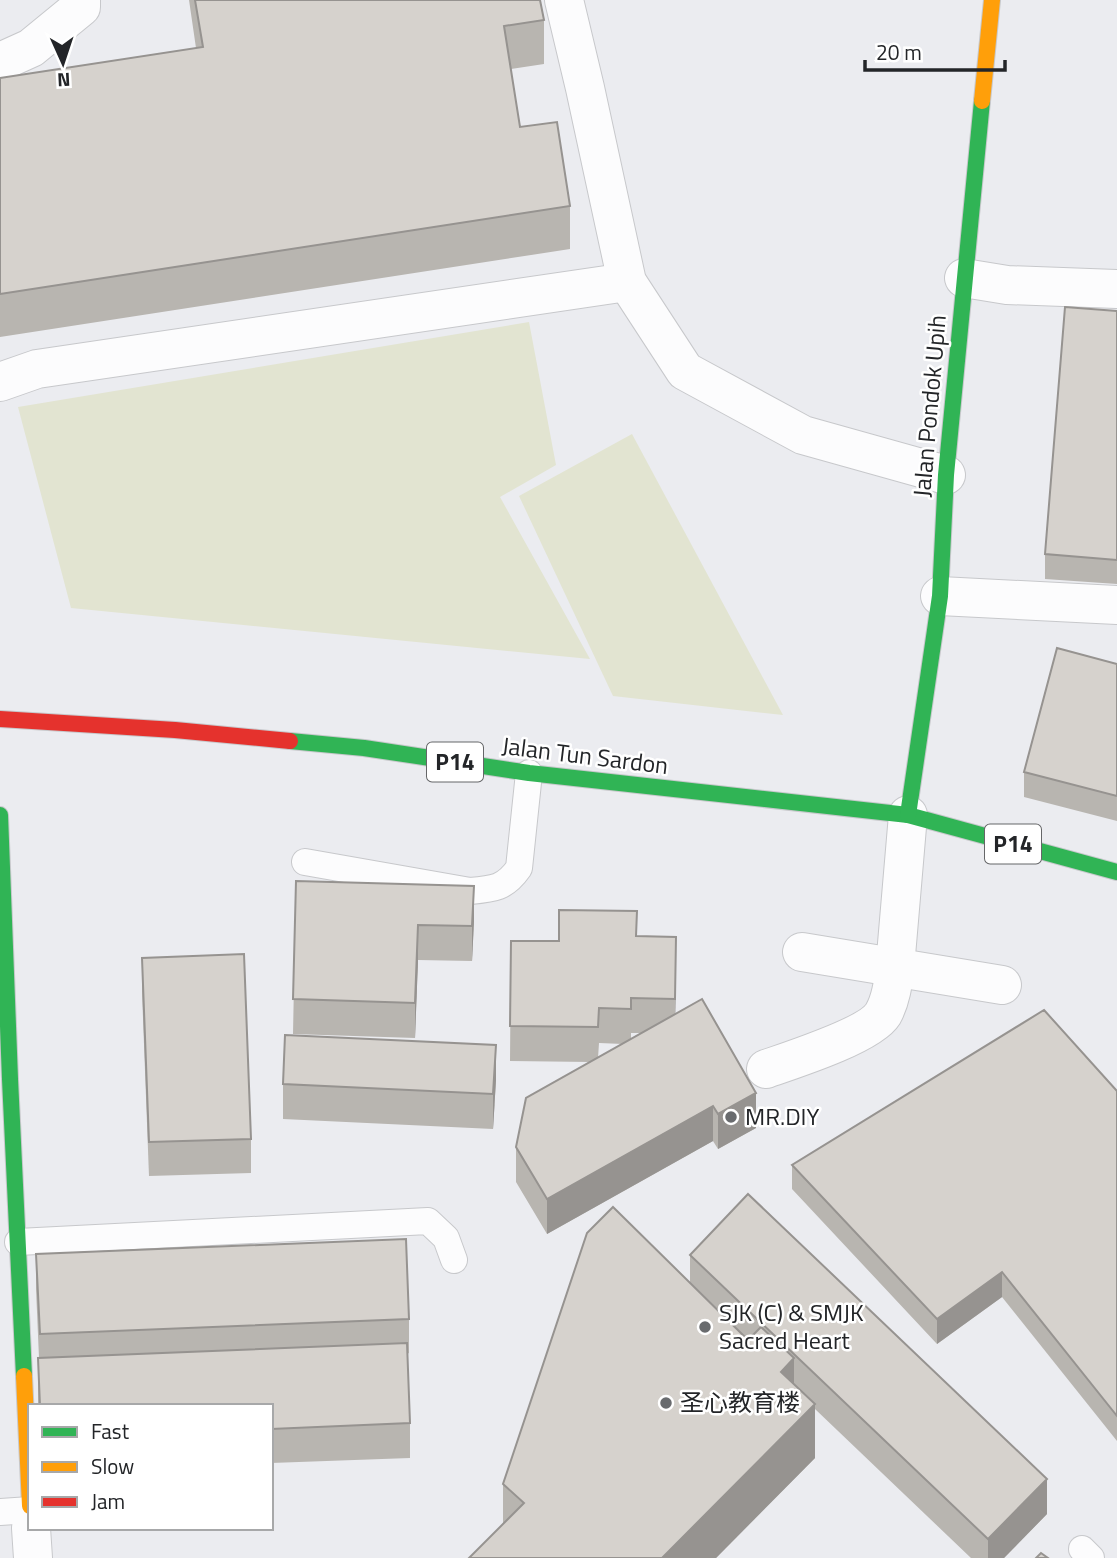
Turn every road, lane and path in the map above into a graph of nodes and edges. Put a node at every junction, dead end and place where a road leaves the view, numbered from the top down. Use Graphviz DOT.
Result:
graph roads {
  1 [pos="82,0"];
  2 [pos="564,0"];
  3 [pos="992,0"];
  4 [pos="0,62"];
  5 [pos="964,278"];
  6 [pos="627,282"];
  7 [pos="1117,289"];
  8 [pos="0,382"];
  9 [pos="946,475"];
  10 [pos="940,596"];
  11 [pos="1117,605"];
  12 [pos="0,719"];
  13 [pos="529,773"];
  14 [pos="0,815"];
  15 [pos="908,815"];
  16 [pos="305,862"];
  17 [pos="1117,872"];
  18 [pos="1,874"];
  19 [pos="802,952"];
  20 [pos="895,967"];
  21 [pos="1002,985"];
  22 [pos="766,1069"];
  23 [pos="5,1079"];
  24 [pos="18,1242"];
  25 [pos="454,1260"];
  26 [pos="10,1298"];
  27 [pos="28,1487"];
  28 [pos="28,1508"];
  29 [pos="0,1512"];
  30 [pos="31,1530"];
  31 [pos="33,1558"];
  1 -- 4 [label="street"];
  2 -- 6 [label="street"];
  3 -- 5 [label="main road, Jalan Pondok Upih"];
  5 -- 7 [label="street"];
  5 -- 9 [label="main road, Jalan Pondok Upih"];
  6 -- 8 [label="street"];
  6 -- 9 [label="street"];
  9 -- 10 [label="main road, Jalan Pondok Upih"];
  10 -- 11 [label="street"];
  10 -- 15 [label="main road, Jalan Pondok Upih"];
  12 -- 13 [label="main road, Jalan Tun Sardon / P14"];
  13 -- 15 [label="main road, Jalan Tun Sardon / P14"];
  13 -- 16 [label="lane"];
  14 -- 18 [label="main road"];
  15 -- 17 [label="main road, Jalan Tun Sardon / P14"];
  15 -- 20 [label="street"];
  18 -- 23 [label="main road"];
  19 -- 20 [label="street"];
  20 -- 21 [label="street"];
  20 -- 22 [label="street"];
  23 -- 24 [label="main road"];
  24 -- 25 [label="lane"];
  24 -- 26 [label="main road"];
  26 -- 27 [label="main road"];
  28 -- 29 [label="lane"];
  30 -- 31 [label="street"];
}
